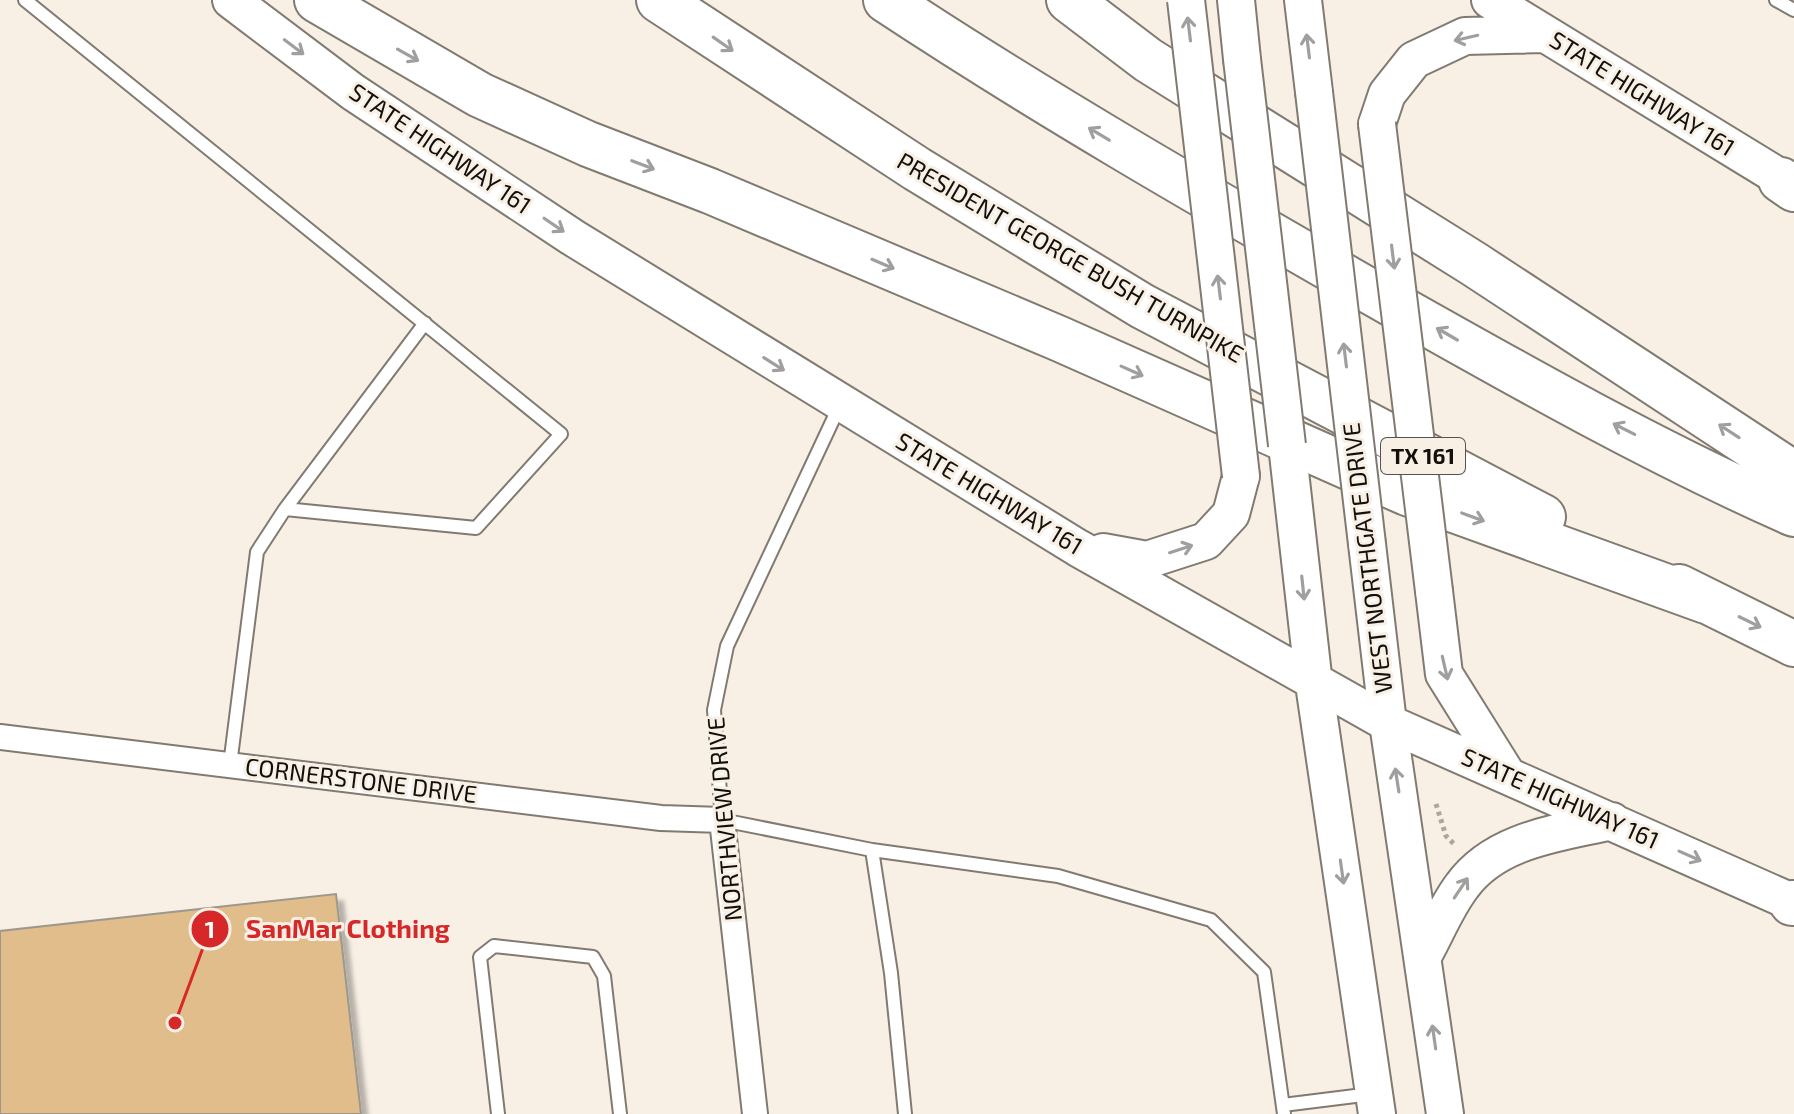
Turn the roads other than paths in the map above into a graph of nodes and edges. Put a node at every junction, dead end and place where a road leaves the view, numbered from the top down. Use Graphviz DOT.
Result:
graph roads {
  1 [pos="25,0"];
  2 [pos="231,0"];
  3 [pos="317,0"];
  4 [pos="659,0"];
  5 [pos="886,0"];
  6 [pos="1069,0"];
  7 [pos="1186,0"];
  8 [pos="1236,0"];
  9 [pos="1303,0"];
  10 [pos="1490,0"];
  11 [pos="1776,0"];
  12 [pos="1794,10"];
  13 [pos="1543,34"];
  14 [pos="1790,185"];
  15 [pos="425,323"];
  16 [pos="841,405"];
  17 [pos="1794,474"];
  18 [pos="285,509"];
  19 [pos="1794,514"];
  20 [pos="1078,548"];
  21 [pos="1706,601"];
  22 [pos="1794,644"];
  23 [pos="1314,684"];
  24 [pos="1388,723"];
  25 [pos="0,737"];
  26 [pos="230,765"];
  27 [pos="1506,773"];
  28 [pos="722,820"];
  29 [pos="1612,821"];
  30 [pos="872,850"];
  31 [pos="1793,903"];
  32 [pos="1423,956"];
  33 [pos="1376,1104"];
  34 [pos="1283,1110"];
  35 [pos="498,1114"];
  36 [pos="620,1114"];
  37 [pos="755,1114"];
  38 [pos="905,1114"];
  39 [pos="1445,1114"];
  1 -- 15 [label="lane"];
  2 -- 16 [label="main road, STATE HIGHWAY 161, one-way"];
  3 -- 21 [label="highway, one-way"];
  4 -- 21 [label="highway, PRESIDENT GEORGE BUSH TURNPIKE / TX 161, one-way"];
  19 -- 5 [label="highway, one-way"];
  17 -- 6 [label="highway, one-way"];
  20 -- 7 [label="main road, one-way, bridge"];
  8 -- 23 [label="main road, one-way, bridge"];
  24 -- 9 [label="main road, WEST NORTHGATE DRIVE, one-way, bridge"];
  10 -- 13 [label="main road, STATE HIGHWAY 161"];
  11 -- 12 [label="lane"];
  13 -- 14 [label="main road, STATE HIGHWAY 161"];
  13 -- 27 [label="main road, one-way, bridge"];
  15 -- 18 [label="lane"];
  15 -- 18 [label="lane"];
  16 -- 20 [label="main road, STATE HIGHWAY 161"];
  16 -- 28 [label="lane, NORTHVIEW DRIVE"];
  18 -- 26 [label="lane"];
  20 -- 23 [label="main road, STATE HIGHWAY 161"];
  21 -- 22 [label="highway, PRESIDENT GEORGE BUSH TURNPIKE / TX 161, one-way"];
  23 -- 24 [label="main road, STATE HIGHWAY 161"];
  23 -- 33 [label="main road, one-way"];
  24 -- 27 [label="main road, STATE HIGHWAY 161"];
  32 -- 24 [label="main road, WEST NORTHGATE DRIVE, one-way"];
  25 -- 26 [label="street, CORNERSTONE DRIVE"];
  26 -- 28 [label="street, CORNERSTONE DRIVE"];
  27 -- 29 [label="main road, STATE HIGHWAY 161"];
  28 -- 30 [label="lane"];
  28 -- 37 [label="street, NORTHVIEW DRIVE"];
  29 -- 31 [label="main road, STATE HIGHWAY 161, one-way"];
  32 -- 29 [label="main road, one-way"];
  30 -- 34 [label="lane"];
  30 -- 38 [label="lane"];
  39 -- 32 [label="main road, WEST NORTHGATE DRIVE, one-way"];
  33 -- 34 [label="lane"];
  35 -- 36 [label="lane"];
}
